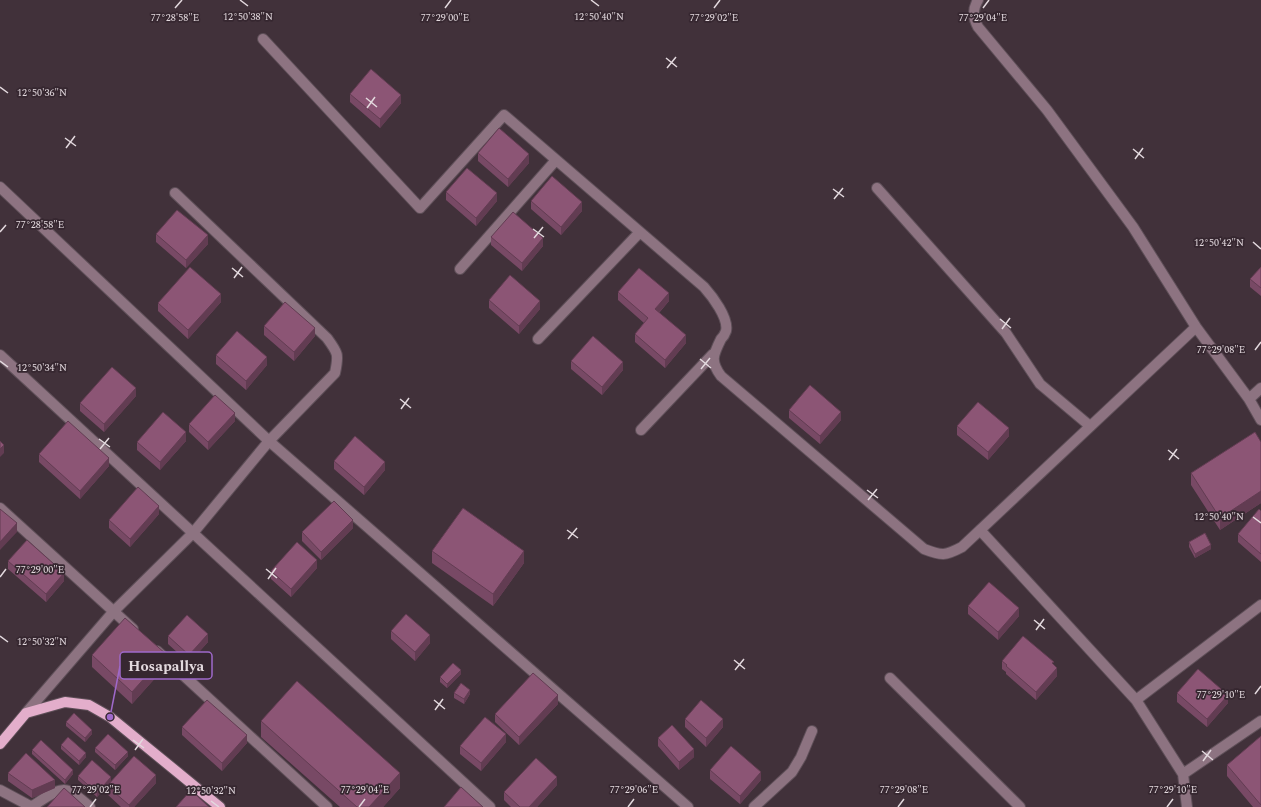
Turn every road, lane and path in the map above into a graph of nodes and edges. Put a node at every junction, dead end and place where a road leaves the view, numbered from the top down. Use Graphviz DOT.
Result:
graph roads {
  1 [pos="978,0"];
  2 [pos="263,39"];
  3 [pos="556,160"];
  4 [pos="0,187"];
  5 [pos="877,188"];
  6 [pos="175,193"];
  7 [pos="640,232"];
  8 [pos="460,269"];
  9 [pos="1196,327"];
  10 [pos="538,339"];
  11 [pos="713,354"];
  12 [pos="0,355"];
  13 [pos="1261,388"];
  14 [pos="1249,399"];
  15 [pos="1261,420"];
  16 [pos="1090,426"];
  17 [pos="641,430"];
  18 [pos="269,442"];
  19 [pos="0,508"];
  20 [pos="980,530"];
  21 [pos="193,533"];
  22 [pos="1261,605"];
  23 [pos="114,611"];
  24 [pos="890,678"];
  25 [pos="1136,700"];
  26 [pos="26,713"];
  27 [pos="1261,721"];
  28 [pos="812,731"];
  29 [pos="0,744"];
  30 [pos="1183,774"];
  31 [pos="0,790"];
  32 [pos="90,807"];
  33 [pos="220,807"];
  34 [pos="327,807"];
  35 [pos="490,807"];
  36 [pos="688,807"];
  37 [pos="754,807"];
  38 [pos="1020,807"];
  39 [pos="1187,807"];
  1 -- 9 [label="street"];
  2 -- 3 [label="street"];
  3 -- 7 [label="street"];
  3 -- 8 [label="street"];
  4 -- 18 [label="street"];
  5 -- 16 [label="street"];
  6 -- 18 [label="street"];
  7 -- 10 [label="street"];
  7 -- 11 [label="street"];
  9 -- 14 [label="street"];
  9 -- 16 [label="street"];
  11 -- 17 [label="street"];
  11 -- 20 [label="street"];
  12 -- 21 [label="street"];
  13 -- 14 [label="street"];
  14 -- 15 [label="street"];
  16 -- 20 [label="street"];
  18 -- 21 [label="street"];
  18 -- 36 [label="street"];
  19 -- 23 [label="street"];
  20 -- 25 [label="street"];
  21 -- 23 [label="street"];
  21 -- 35 [label="street"];
  22 -- 25 [label="street"];
  23 -- 26 [label="street"];
  23 -- 34 [label="street"];
  24 -- 38 [label="street"];
  25 -- 30 [label="street"];
  26 -- 29 [label="main road"];
  26 -- 33 [label="main road"];
  27 -- 30 [label="street"];
  28 -- 37 [label="street"];
  30 -- 39 [label="street"];
  31 -- 32 [label="street"];
}
